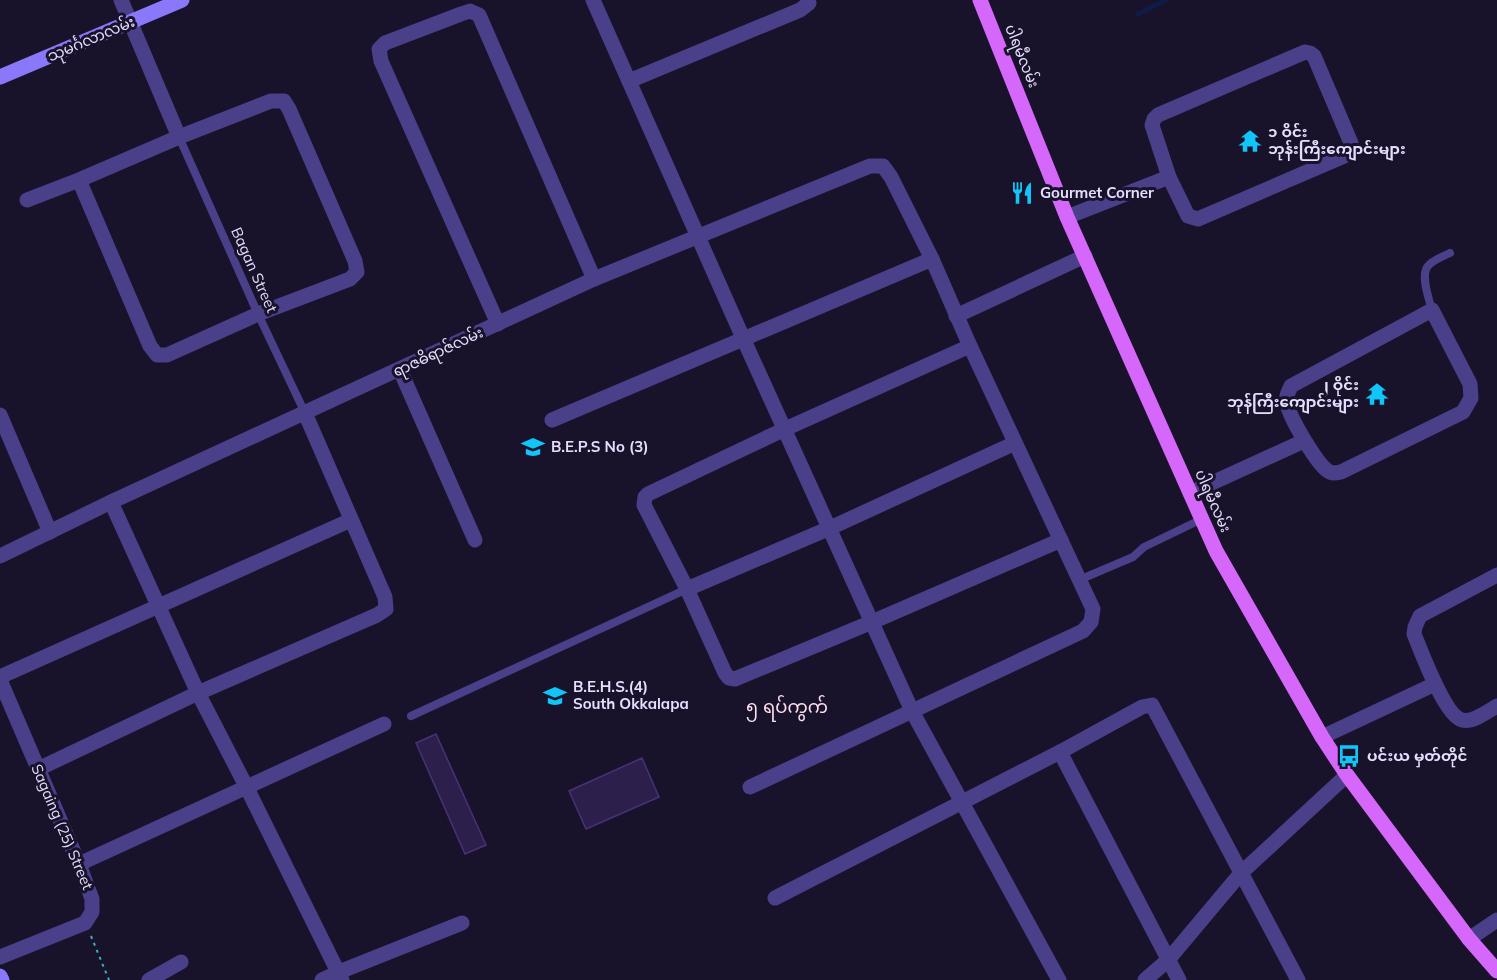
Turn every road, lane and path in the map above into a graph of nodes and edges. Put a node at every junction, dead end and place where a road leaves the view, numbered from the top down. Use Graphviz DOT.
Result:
graph roads {
  1 [pos="121,0"];
  2 [pos="182,0"];
  3 [pos="593,0"];
  4 [pos="808,0"];
  5 [pos="980,0"];
  6 [pos="131,22"];
  7 [pos="0,76"];
  8 [pos="629,81"];
  9 [pos="179,137"];
  10 [pos="1169,177"];
  11 [pos="80,180"];
  12 [pos="27,200"];
  13 [pos="1067,217"];
  14 [pos="698,236"];
  15 [pos="1450,253"];
  16 [pos="1084,256"];
  17 [pos="932,259"];
  18 [pos="594,279"];
  19 [pos="1432,309"];
  20 [pos="258,314"];
  21 [pos="956,316"];
  22 [pos="498,324"];
  23 [pos="743,338"];
  24 [pos="970,346"];
  25 [pos="400,370"];
  26 [pos="305,413"];
  27 [pos="0,415"];
  28 [pos="552,420"];
  29 [pos="785,429"];
  30 [pos="1304,441"];
  31 [pos="1015,442"];
  32 [pos="1190,493"];
  33 [pos="111,502"];
  34 [pos="1202,519"];
  35 [pos="351,520"];
  36 [pos="830,528"];
  37 [pos="50,532"];
  38 [pos="475,540"];
  39 [pos="1061,540"];
  40 [pos="0,556"];
  41 [pos="1497,575"];
  42 [pos="1078,580"];
  43 [pos="687,589"];
  44 [pos="158,606"];
  45 [pos="872,622"];
  46 [pos="0,679"];
  47 [pos="1435,684"];
  48 [pos="198,693"];
  49 [pos="1497,706"];
  50 [pos="912,711"];
  51 [pos="411,716"];
  52 [pos="384,724"];
  53 [pos="1322,737"];
  54 [pos="1060,752"];
  55 [pos="38,769"];
  56 [pos="1347,775"];
  57 [pos="750,787"];
  58 [pos="247,788"];
  59 [pos="962,803"];
  60 [pos="79,864"];
  61 [pos="1240,873"];
  62 [pos="776,898"];
  63 [pos="1497,920"];
  64 [pos="85,923"];
  65 [pos="462,923"];
  66 [pos="1469,939"];
  67 [pos="0,957"];
  68 [pos="1168,960"];
  69 [pos="181,962"];
  70 [pos="1497,971"];
  71 [pos="340,976"];
  72 [pos="109,980"];
  73 [pos="149,980"];
  74 [pos="322,980"];
  75 [pos="1059,980"];
  76 [pos="1145,980"];
  77 [pos="1179,980"];
  78 [pos="1298,980"];
  1 -- 6 [label="street"];
  2 -- 6 [label="main road, သုမင်္ဂလာလမ်း"];
  3 -- 8 [label="street"];
  4 -- 8 [label="street"];
  5 -- 13 [label="main road, ပါရမီလမ်း"];
  6 -- 7 [label="main road, သုမင်္ဂလာလမ်း"];
  6 -- 9 [label="street"];
  8 -- 14 [label="street"];
  9 -- 11 [label="street"];
  9 -- 20 [label="lane, Bagan Street"];
  9 -- 20 [label="street"];
  10 -- 10 [label="street"];
  10 -- 13 [label="street"];
  11 -- 12 [label="street"];
  11 -- 20 [label="street"];
  13 -- 16 [label="main road, ပါရမီလမ်း"];
  14 -- 17 [label="street, ရာဇဓိရာဇ်လမ်း"];
  14 -- 18 [label="street, ရာဇဓိရာဇ်လမ်း"];
  14 -- 23 [label="street"];
  15 -- 19 [label="lane"];
  16 -- 21 [label="street"];
  16 -- 32 [label="main road, ပါရမီလမ်း"];
  17 -- 21 [label="street"];
  17 -- 23 [label="street"];
  18 -- 22 [label="street, ရာဇဓိရာဇ်လမ်း"];
  18 -- 22 [label="street"];
  19 -- 30 [label="street"];
  19 -- 30 [label="street"];
  20 -- 26 [label="lane, Bagan Street"];
  21 -- 24 [label="street"];
  22 -- 25 [label="street, ရာဇဓိရာဇ်လမ်း"];
  23 -- 28 [label="street"];
  23 -- 29 [label="street"];
  24 -- 29 [label="street"];
  24 -- 31 [label="street"];
  25 -- 26 [label="street, ရာဇဓိရာဇ်လမ်း"];
  25 -- 38 [label="street"];
  26 -- 33 [label="street, ရာဇဓိရာဇ်လမ်း"];
  26 -- 35 [label="street"];
  27 -- 37 [label="street"];
  29 -- 36 [label="street"];
  29 -- 43 [label="street"];
  30 -- 32 [label="street"];
  31 -- 36 [label="street"];
  31 -- 39 [label="street"];
  32 -- 34 [label="main road, ပါရမီလမ်း"];
  33 -- 37 [label="street, ရာဇဓိရာဇ်လမ်း"];
  33 -- 44 [label="street"];
  34 -- 42 [label="lane"];
  34 -- 53 [label="main road, ပါရမီလမ်း"];
  35 -- 44 [label="street"];
  35 -- 48 [label="street"];
  36 -- 43 [label="street"];
  36 -- 45 [label="street"];
  37 -- 40 [label="street, ရာဇဓိရာဇ်လမ်း"];
  39 -- 42 [label="street"];
  39 -- 45 [label="street"];
  41 -- 47 [label="street"];
  42 -- 50 [label="street"];
  43 -- 45 [label="street"];
  43 -- 51 [label="lane"];
  44 -- 46 [label="street"];
  44 -- 48 [label="street"];
  45 -- 50 [label="street"];
  46 -- 55 [label="street, Sagaing (25) Street"];
  47 -- 49 [label="street"];
  47 -- 53 [label="street"];
  48 -- 55 [label="street"];
  48 -- 58 [label="street"];
  50 -- 57 [label="street"];
  50 -- 59 [label="street"];
  52 -- 58 [label="street"];
  53 -- 56 [label="main road, ပါရမီလမ်း"];
  54 -- 59 [label="street"];
  54 -- 61 [label="street"];
  54 -- 68 [label="street"];
  55 -- 60 [label="street, Sagaing (25) Street"];
  56 -- 61 [label="street"];
  56 -- 66 [label="main road, ပါရမီလမ်း"];
  58 -- 60 [label="street"];
  58 -- 71 [label="street"];
  59 -- 62 [label="street"];
  59 -- 75 [label="street"];
  60 -- 64 [label="street, Sagaing (25) Street"];
  61 -- 68 [label="street"];
  61 -- 78 [label="street"];
  63 -- 66 [label="street"];
  64 -- 67 [label="street"];
  64 -- 72 [label="path"];
  65 -- 71 [label="street"];
  66 -- 70 [label="main road, ပါရမီလမ်း"];
  68 -- 76 [label="street"];
  68 -- 77 [label="street"];
  69 -- 73 [label="street"];
  71 -- 74 [label="street"];
}
